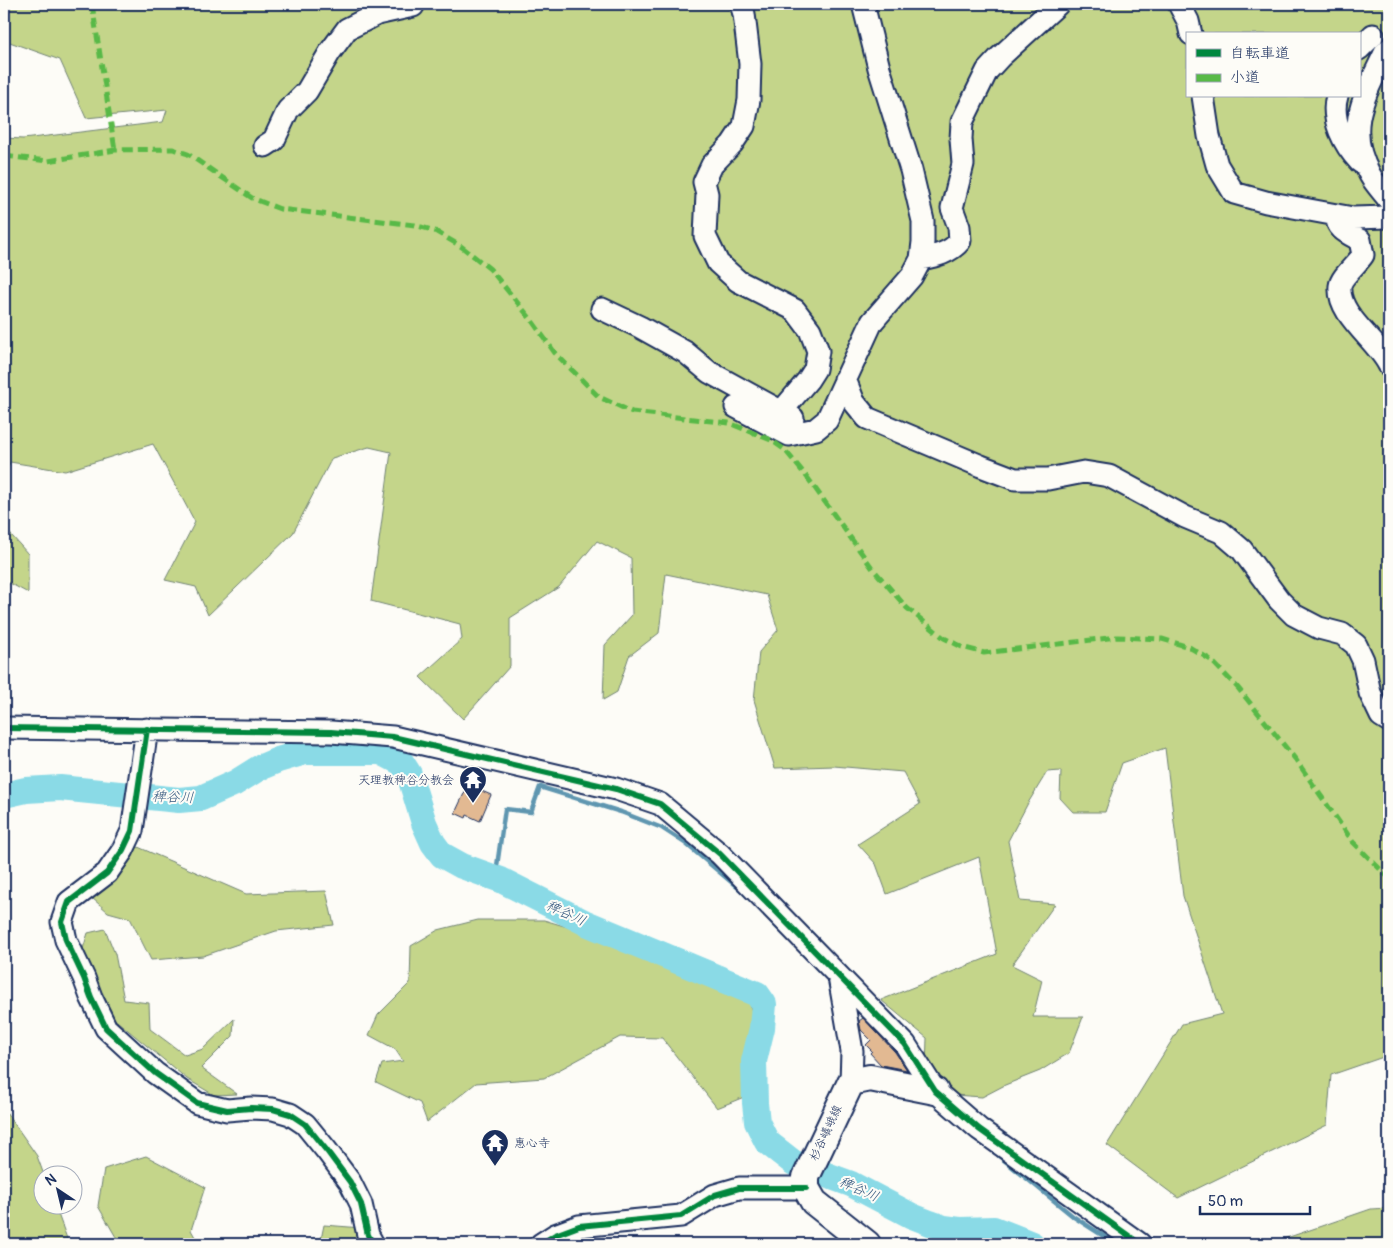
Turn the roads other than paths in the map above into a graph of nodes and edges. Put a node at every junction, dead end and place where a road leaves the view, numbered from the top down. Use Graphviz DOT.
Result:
graph roads {
  1 [pos="414,4"];
  2 [pos="741,4"];
  3 [pos="863,4"];
  4 [pos="1058,4"];
  5 [pos="1179,4"];
  6 [pos="1191,32"];
  7 [pos="1389,49"];
  8 [pos="1202,98"];
  9 [pos="1336,98"];
  10 [pos="265,146"];
  11 [pos="1369,171"];
  12 [pos="1389,200"];
  13 [pos="1337,215"];
  14 [pos="1389,217"];
  15 [pos="921,259"];
  16 [pos="602,309"];
  17 [pos="1389,365"];
  18 [pos="808,380"];
  19 [pos="840,386"];
  20 [pos="736,407"];
  21 [pos="781,412"];
  22 [pos="1389,722"];
  23 [pos="4,728"];
  24 [pos="147,729"];
  25 [pos="839,977"];
  26 [pos="851,1082"];
  27 [pos="935,1092"];
  28 [pos="809,1173"];
  29 [pos="373,1244"];
  30 [pos="541,1244"];
  31 [pos="867,1244"];
  32 [pos="1140,1244"];
  1 -- 10 [label="street"];
  2 -- 18 [label="street"];
  3 -- 15 [label="street"];
  4 -- 15 [label="street"];
  5 -- 6 [label="street"];
  7 -- 11 [label="street"];
  8 -- 13 [label="street"];
  9 -- 11 [label="street"];
  11 -- 12 [label="street"];
  13 -- 14 [label="street"];
  13 -- 17 [label="street"];
  15 -- 19 [label="street"];
  16 -- 21 [label="street"];
  18 -- 19 [label="street"];
  18 -- 21 [label="street"];
  19 -- 20 [label="street"];
  19 -- 21 [label="street"];
  19 -- 22 [label="street"];
  23 -- 24 [label="street"];
  24 -- 25 [label="street"];
  24 -- 29 [label="street"];
  25 -- 26 [label="street"];
  25 -- 27 [label="street"];
  26 -- 27 [label="main road"];
  26 -- 28 [label="main road, 杉谷嶬峨線"];
  27 -- 32 [label="street"];
  28 -- 30 [label="street"];
  28 -- 31 [label="main road"];
}
